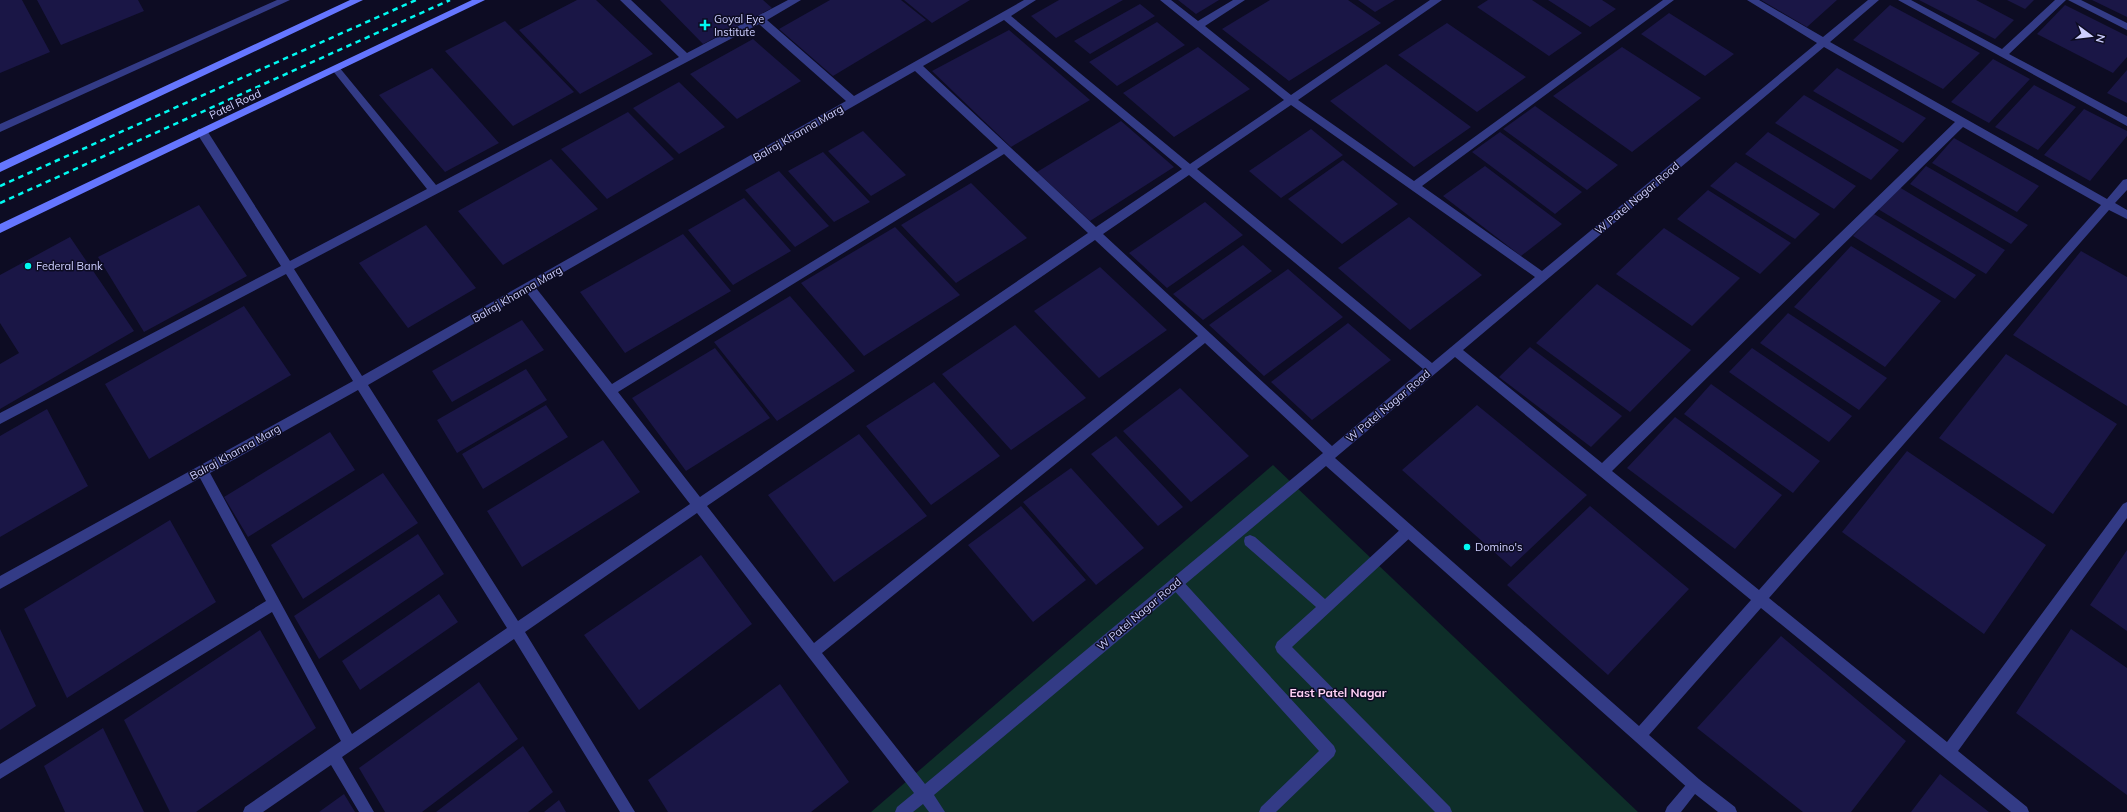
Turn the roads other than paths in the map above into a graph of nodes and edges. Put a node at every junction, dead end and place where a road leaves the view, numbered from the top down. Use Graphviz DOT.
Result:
graph roads {
  1 [pos="285,0"];
  2 [pos="358,0"];
  3 [pos="480,0"];
  4 [pos="625,0"];
  5 [pos="796,0"];
  6 [pos="1032,0"];
  7 [pos="1165,0"];
  8 [pos="1240,0"];
  9 [pos="1437,0"];
  10 [pos="1669,0"];
  11 [pos="1752,0"];
  12 [pos="1874,0"];
  13 [pos="1903,0"];
  14 [pos="2061,0"];
  15 [pos="2073,0"];
  16 [pos="1004,16"];
  17 [pos="760,19"];
  18 [pos="1198,26"];
  19 [pos="2127,27"];
  20 [pos="1823,43"];
  21 [pos="2003,54"];
  22 [pos="686,58"];
  23 [pos="916,66"];
  24 [pos="336,69"];
  25 [pos="1291,100"];
  26 [pos="853,101"];
  27 [pos="1962,122"];
  28 [pos="2127,122"];
  29 [pos="0,128"];
  30 [pos="202,132"];
  31 [pos="1005,149"];
  32 [pos="0,168"];
  33 [pos="1190,169"];
  34 [pos="2127,183"];
  35 [pos="1415,186"];
  36 [pos="434,190"];
  37 [pos="2108,204"];
  38 [pos="2127,215"];
  39 [pos="0,229"];
  40 [pos="1096,234"];
  41 [pos="287,267"];
  42 [pos="1543,277"];
  43 [pos="529,287"];
  44 [pos="1206,336"];
  45 [pos="1454,350"];
  46 [pos="1431,369"];
  47 [pos="360,383"];
  48 [pos="610,391"];
  49 [pos="0,419"];
  50 [pos="1329,456"];
  51 [pos="202,470"];
  52 [pos="1603,471"];
  53 [pos="698,505"];
  54 [pos="2127,508"];
  55 [pos="1408,531"];
  56 [pos="1250,541"];
  57 [pos="0,583"];
  58 [pos="1176,583"];
  59 [pos="1760,599"];
  60 [pos="274,603"];
  61 [pos="1325,607"];
  62 [pos="516,630"];
  63 [pos="813,652"];
  64 [pos="1640,735"];
  65 [pos="350,744"];
  66 [pos="1948,752"];
  67 [pos="333,755"];
  68 [pos="0,772"];
  69 [pos="1695,785"];
  70 [pos="924,794"];
  71 [pos="250,812"];
  72 [pos="366,812"];
  73 [pos="628,812"];
  74 [pos="902,812"];
  75 [pos="938,812"];
  76 [pos="1266,812"];
  77 [pos="1445,812"];
  78 [pos="1672,812"];
  79 [pos="1730,812"];
  80 [pos="2022,812"];
  1 -- 29 [label="street"];
  2 -- 32 [label="main road"];
  3 -- 24 [label="main road, Patel Road"];
  4 -- 22 [label="street"];
  5 -- 17 [label="street"];
  6 -- 16 [label="street, Balraj Khanna Marg"];
  7 -- 18 [label="street"];
  8 -- 18 [label="street"];
  9 -- 25 [label="street"];
  10 -- 35 [label="street"];
  11 -- 20 [label="street"];
  12 -- 20 [label="street, W Patel Nagar Road"];
  13 -- 21 [label="street"];
  14 -- 21 [label="street"];
  15 -- 19 [label="street"];
  16 -- 23 [label="street, Balraj Khanna Marg"];
  16 -- 33 [label="street"];
  17 -- 22 [label="street"];
  17 -- 26 [label="street"];
  18 -- 25 [label="street"];
  20 -- 27 [label="street"];
  20 -- 42 [label="street, W Patel Nagar Road"];
  21 -- 28 [label="street"];
  22 -- 36 [label="street"];
  23 -- 26 [label="street, Balraj Khanna Marg"];
  23 -- 31 [label="street"];
  24 -- 30 [label="main road, Patel Road"];
  24 -- 36 [label="street"];
  25 -- 33 [label="street"];
  25 -- 35 [label="street"];
  26 -- 43 [label="street, Balraj Khanna Marg"];
  27 -- 37 [label="street"];
  27 -- 52 [label="street"];
  30 -- 39 [label="main road, Patel Road"];
  30 -- 41 [label="street"];
  31 -- 40 [label="street"];
  31 -- 48 [label="street"];
  33 -- 40 [label="street"];
  33 -- 46 [label="street"];
  34 -- 37 [label="street"];
  35 -- 42 [label="street"];
  36 -- 41 [label="street"];
  37 -- 38 [label="street"];
  37 -- 59 [label="street"];
  40 -- 44 [label="street"];
  40 -- 53 [label="street"];
  41 -- 47 [label="street"];
  41 -- 49 [label="street"];
  42 -- 45 [label="street, W Patel Nagar Road"];
  43 -- 47 [label="street, Balraj Khanna Marg"];
  43 -- 48 [label="street"];
  44 -- 50 [label="street"];
  44 -- 63 [label="street"];
  45 -- 46 [label="street, W Patel Nagar Road"];
  45 -- 52 [label="street"];
  46 -- 50 [label="street, W Patel Nagar Road"];
  47 -- 51 [label="street, Balraj Khanna Marg"];
  47 -- 62 [label="street"];
  48 -- 53 [label="street"];
  50 -- 55 [label="street"];
  50 -- 58 [label="street, W Patel Nagar Road"];
  51 -- 57 [label="street, Balraj Khanna Marg"];
  51 -- 60 [label="street"];
  52 -- 59 [label="street"];
  53 -- 62 [label="street"];
  53 -- 63 [label="street"];
  54 -- 66 [label="street"];
  55 -- 61 [label="street"];
  55 -- 64 [label="street"];
  56 -- 61 [label="street"];
  58 -- 70 [label="street, W Patel Nagar Road"];
  58 -- 76 [label="street"];
  59 -- 64 [label="street"];
  59 -- 66 [label="street"];
  60 -- 65 [label="street"];
  60 -- 68 [label="street"];
  61 -- 77 [label="street"];
  62 -- 65 [label="street"];
  62 -- 73 [label="street"];
  63 -- 70 [label="street"];
  64 -- 69 [label="street"];
  65 -- 67 [label="street"];
  66 -- 80 [label="street"];
  67 -- 71 [label="street"];
  67 -- 72 [label="street"];
  69 -- 78 [label="street"];
  69 -- 79 [label="street"];
  70 -- 74 [label="street, W Patel Nagar Road"];
  70 -- 75 [label="street"];
}
